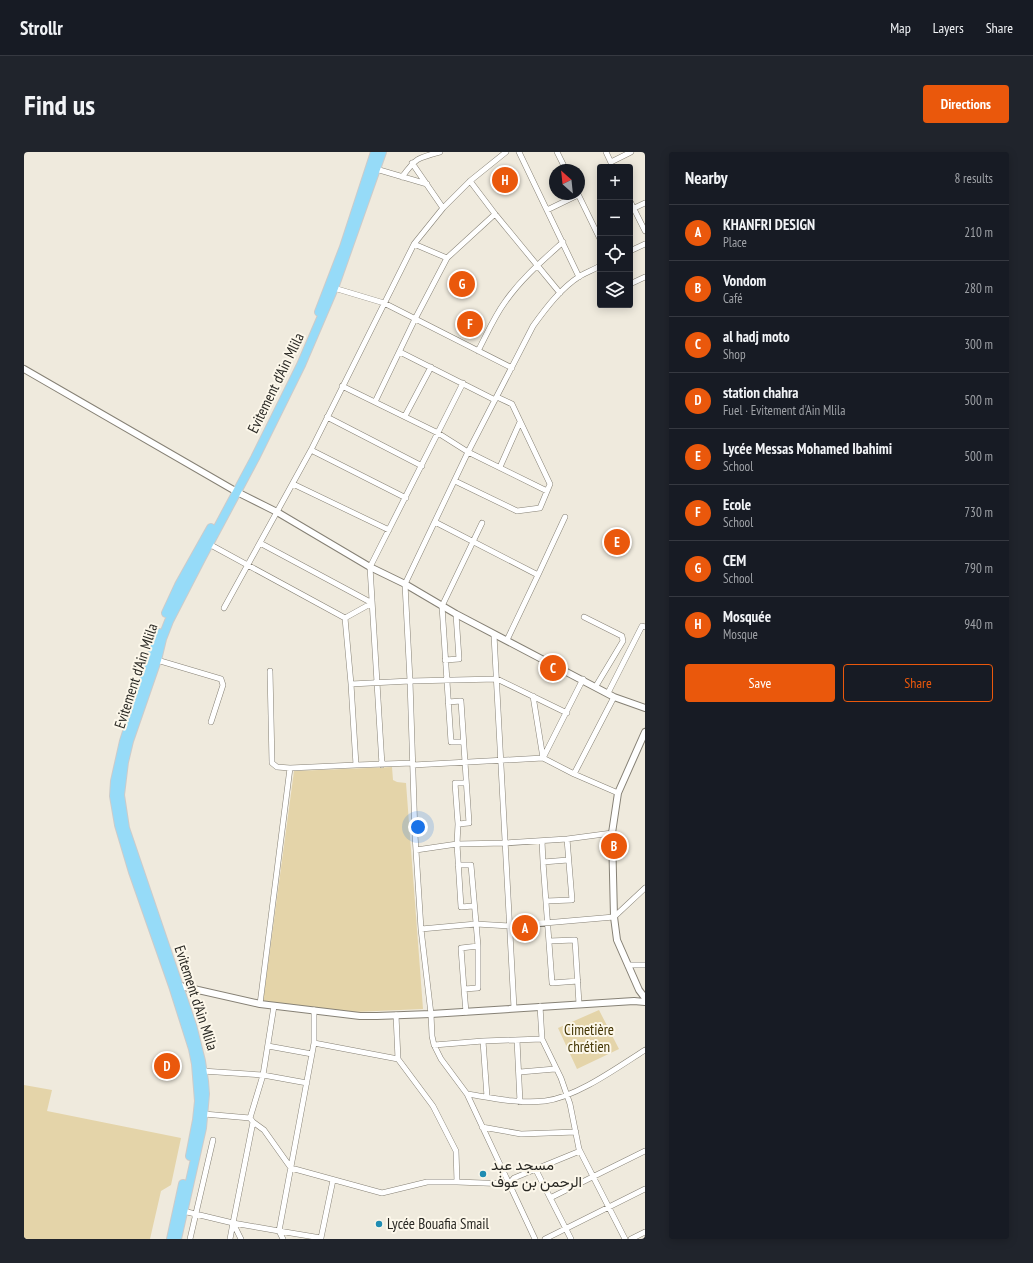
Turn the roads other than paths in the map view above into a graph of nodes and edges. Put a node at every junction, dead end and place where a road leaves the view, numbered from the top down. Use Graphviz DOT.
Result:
graph roads {
  1 [pos="375,152"];
  2 [pos="382,152"];
  3 [pos="440,152"];
  4 [pos="506,152"];
  5 [pos="519,152"];
  6 [pos="557,152"];
  7 [pos="606,152"];
  8 [pos="631,152"];
  9 [pos="412,163"];
  10 [pos="563,164"];
  11 [pos="612,164"];
  12 [pos="376,169"];
  13 [pos="402,177"];
  14 [pos="470,182"];
  15 [pos="427,184"];
  16 [pos="568,200"];
  17 [pos="580,200"];
  18 [pos="645,203"];
  19 [pos="443,208"];
  20 [pos="633,209"];
  21 [pos="547,210"];
  22 [pos="633,211"];
  23 [pos="495,214"];
  24 [pos="597,226"];
  25 [pos="594,227"];
  26 [pos="645,232"];
  27 [pos="598,236"];
  28 [pos="563,242"];
  29 [pos="414,244"];
  30 [pos="645,244"];
  31 [pos="633,250"];
  32 [pos="447,258"];
  33 [pos="537,265"];
  34 [pos="597,268"];
  35 [pos="580,277"];
  36 [pos="645,277"];
  37 [pos="633,283"];
  38 [pos="334,288"];
  39 [pos="560,293"];
  40 [pos="384,303"];
  41 [pos="415,319"];
  42 [pos="478,351"];
  43 [pos="400,352"];
  44 [pos="431,367"];
  45 [pos="512,368"];
  46 [pos="24,369"];
  47 [pos="463,383"];
  48 [pos="342,386"];
  49 [pos="496,398"];
  50 [pos="375,402"];
  51 [pos="405,416"];
  52 [pos="327,417"];
  53 [pos="520,422"];
  54 [pos="438,433"];
  55 [pos="311,450"];
  56 [pos="468,452"];
  57 [pos="422,466"];
  58 [pos="500,467"];
  59 [pos="454,481"];
  60 [pos="293,484"];
  61 [pos="235,490"];
  62 [pos="547,491"];
  63 [pos="406,498"];
  64 [pos="277,512"];
  65 [pos="565,517"];
  66 [pos="435,522"];
  67 [pos="482,523"];
  68 [pos="389,530"];
  69 [pos="473,541"];
  70 [pos="260,543"];
  71 [pos="208,544"];
  72 [pos="248,565"];
  73 [pos="370,567"];
  74 [pos="538,575"];
  75 [pos="405,584"];
  76 [pos="372,604"];
  77 [pos="442,606"];
  78 [pos="224,608"];
  79 [pos="456,614"];
  80 [pos="584,617"];
  81 [pos="345,618"];
  82 [pos="645,627"];
  83 [pos="494,635"];
  84 [pos="507,640"];
  85 [pos="158,660"];
  86 [pos="445,660"];
  87 [pos="270,671"];
  88 [pos="496,679"];
  89 [pos="447,680"];
  90 [pos="583,680"];
  91 [pos="410,681"];
  92 [pos="378,683"];
  93 [pos="351,684"];
  94 [pos="596,686"];
  95 [pos="608,693"];
  96 [pos="533,696"];
  97 [pos="614,697"];
  98 [pos="448,702"];
  99 [pos="645,708"];
  100 [pos="567,712"];
  101 [pos="211,722"];
  102 [pos="645,732"];
  103 [pos="463,742"];
  104 [pos="543,758"];
  105 [pos="501,761"];
  106 [pos="464,763"];
  107 [pos="413,764"];
  108 [pos="356,765"];
  109 [pos="382,765"];
  110 [pos="290,768"];
  111 [pos="574,774"];
  112 [pos="466,783"];
  113 [pos="618,793"];
  114 [pos="458,824"];
  115 [pos="612,832"];
  116 [pos="567,839"];
  117 [pos="542,841"];
  118 [pos="506,843"];
  119 [pos="456,844"];
  120 [pos="416,850"];
  121 [pos="568,860"];
  122 [pos="543,862"];
  123 [pos="458,865"];
  124 [pos="645,888"];
  125 [pos="546,901"];
  126 [pos="474,906"];
  127 [pos="614,917"];
  128 [pos="547,923"];
  129 [pos="476,924"];
  130 [pos="510,926"];
  131 [pos="421,929"];
  132 [pos="549,942"];
  133 [pos="478,946"];
  134 [pos="628,965"];
  135 [pos="645,965"];
  136 [pos="578,982"];
  137 [pos="175,986"];
  138 [pos="464,989"];
  139 [pos="645,998"];
  140 [pos="645,1002"];
  141 [pos="260,1004"];
  142 [pos="579,1004"];
  143 [pos="274,1006"];
  144 [pos="540,1006"];
  145 [pos="514,1008"];
  146 [pos="314,1010"];
  147 [pos="466,1012"];
  148 [pos="431,1014"];
  149 [pos="396,1015"];
  150 [pos="542,1039"];
  151 [pos="517,1040"];
  152 [pos="483,1041"];
  153 [pos="314,1043"];
  154 [pos="434,1045"];
  155 [pos="268,1046"];
  156 [pos="645,1050"];
  157 [pos="312,1054"];
  158 [pos="398,1059"];
  159 [pos="556,1069"];
  160 [pos="202,1071"];
  161 [pos="520,1072"];
  162 [pos="263,1075"];
  163 [pos="307,1083"];
  164 [pos="467,1094"];
  165 [pos="567,1096"];
  166 [pos="487,1097"];
  167 [pos="520,1102"];
  168 [pos="204,1114"];
  169 [pos="252,1120"];
  170 [pos="482,1127"];
  171 [pos="576,1132"];
  172 [pos="214,1140"];
  173 [pos="580,1150"];
  174 [pos="645,1151"];
  175 [pos="291,1168"];
  176 [pos="536,1170"];
  177 [pos="593,1176"];
  178 [pos="333,1180"];
  179 [pos="457,1182"];
  180 [pos="509,1184"];
  181 [pos="645,1189"];
  182 [pos="550,1198"];
  183 [pos="609,1207"];
  184 [pos="183,1211"];
  185 [pos="195,1214"];
  186 [pos="233,1223"];
  187 [pos="566,1228"];
  188 [pos="279,1231"];
  189 [pos="645,1232"];
  190 [pos="171,1239"];
  191 [pos="177,1239"];
  192 [pos="190,1239"];
  193 [pos="230,1239"];
  194 [pos="241,1239"];
  195 [pos="283,1239"];
  196 [pos="320,1239"];
  197 [pos="535,1239"];
  198 [pos="545,1239"];
  199 [pos="571,1239"];
  200 [pos="624,1239"];
  201 [pos="631,1239"];
  1 -- 61 [label="highway, Evitement d'Ain Mlila"];
  2 -- 12 [label="highway, Evitement d'Ain Mlila"];
  3 -- 9 [label="street"];
  4 -- 14 [label="street"];
  5 -- 21 [label="street"];
  6 -- 10 [label="street"];
  7 -- 11 [label="street"];
  8 -- 11 [label="street"];
  9 -- 13 [label="street"];
  9 -- 15 [label="street"];
  12 -- 13 [label="street"];
  12 -- 38 [label="highway, Evitement d'Ain Mlila"];
  13 -- 15 [label="street"];
  14 -- 19 [label="street"];
  14 -- 23 [label="street"];
  15 -- 19 [label="street"];
  16 -- 21 [label="street"];
  17 -- 25 [label="street"];
  18 -- 20 [label="street"];
  19 -- 29 [label="street"];
  21 -- 28 [label="street"];
  22 -- 26 [label="street"];
  23 -- 32 [label="street"];
  23 -- 33 [label="street"];
  24 -- 25 [label="street"];
  25 -- 27 [label="street"];
  28 -- 33 [label="street"];
  28 -- 35 [label="street"];
  29 -- 32 [label="street"];
  29 -- 40 [label="street"];
  30 -- 31 [label="street"];
  32 -- 41 [label="street"];
  33 -- 39 [label="street"];
  33 -- 42 [label="street"];
  34 -- 35 [label="street"];
  35 -- 39 [label="street"];
  36 -- 37 [label="street"];
  38 -- 40 [label="street"];
  38 -- 61 [label="highway, Evitement d'Ain Mlila"];
  39 -- 45 [label="street"];
  40 -- 41 [label="street"];
  40 -- 48 [label="street"];
  41 -- 42 [label="street"];
  41 -- 43 [label="street"];
  42 -- 45 [label="street"];
  43 -- 44 [label="street"];
  43 -- 50 [label="street"];
  44 -- 47 [label="street"];
  44 -- 51 [label="street"];
  45 -- 49 [label="street"];
  46 -- 61 [label="street"];
  47 -- 49 [label="street"];
  47 -- 54 [label="street"];
  48 -- 50 [label="street"];
  48 -- 52 [label="street"];
  49 -- 53 [label="street"];
  49 -- 56 [label="street"];
  50 -- 51 [label="street"];
  51 -- 54 [label="street"];
  52 -- 55 [label="street"];
  52 -- 57 [label="street"];
  53 -- 58 [label="street"];
  53 -- 62 [label="street"];
  54 -- 56 [label="street"];
  54 -- 57 [label="street"];
  55 -- 60 [label="street"];
  55 -- 63 [label="street"];
  56 -- 58 [label="street"];
  56 -- 59 [label="street"];
  57 -- 63 [label="street"];
  58 -- 62 [label="street"];
  59 -- 62 [label="street"];
  59 -- 66 [label="street"];
  60 -- 64 [label="street"];
  60 -- 68 [label="street"];
  61 -- 64 [label="street"];
  61 -- 71 [label="highway, Evitement d'Ain Mlila"];
  61 -- 137 [label="highway, Evitement d'Ain Mlila"];
  63 -- 68 [label="street"];
  64 -- 70 [label="street"];
  64 -- 73 [label="street"];
  65 -- 74 [label="street"];
  66 -- 69 [label="street"];
  66 -- 75 [label="street"];
  67 -- 69 [label="street"];
  68 -- 73 [label="street"];
  69 -- 74 [label="street"];
  69 -- 77 [label="street"];
  70 -- 72 [label="street"];
  70 -- 76 [label="street"];
  71 -- 72 [label="street"];
  71 -- 85 [label="highway, Evitement d'Ain Mlila"];
  72 -- 78 [label="street"];
  72 -- 81 [label="street"];
  73 -- 75 [label="street"];
  73 -- 76 [label="street"];
  74 -- 84 [label="street"];
  75 -- 77 [label="street"];
  75 -- 91 [label="street"];
  76 -- 81 [label="street"];
  76 -- 92 [label="street"];
  77 -- 79 [label="street"];
  77 -- 86 [label="street"];
  79 -- 83 [label="street"];
  79 -- 86 [label="street"];
  80 -- 94 [label="street"];
  81 -- 93 [label="street"];
  82 -- 95 [label="street"];
  83 -- 84 [label="street"];
  83 -- 88 [label="street"];
  84 -- 90 [label="street"];
  85 -- 101 [label="street"];
  85 -- 137 [label="highway, Evitement d'Ain Mlila"];
  86 -- 89 [label="street"];
  87 -- 110 [label="street"];
  88 -- 89 [label="street"];
  88 -- 96 [label="street"];
  88 -- 105 [label="street"];
  89 -- 91 [label="street"];
  89 -- 98 [label="street"];
  90 -- 94 [label="street"];
  90 -- 100 [label="street"];
  91 -- 92 [label="street"];
  91 -- 107 [label="street"];
  92 -- 93 [label="street"];
  92 -- 109 [label="street"];
  93 -- 108 [label="street"];
  94 -- 95 [label="street"];
  95 -- 97 [label="street"];
  96 -- 100 [label="street"];
  96 -- 104 [label="street"];
  97 -- 99 [label="street"];
  97 -- 111 [label="street"];
  98 -- 103 [label="street"];
  98 -- 103 [label="street"];
  100 -- 104 [label="street"];
  102 -- 113 [label="street"];
  103 -- 106 [label="street"];
  104 -- 105 [label="street"];
  104 -- 111 [label="street"];
  105 -- 106 [label="street"];
  105 -- 118 [label="street"];
  106 -- 107 [label="street"];
  106 -- 112 [label="street"];
  107 -- 109 [label="street"];
  107 -- 120 [label="street"];
  108 -- 109 [label="street"];
  108 -- 110 [label="street"];
  110 -- 141 [label="street"];
  111 -- 113 [label="street"];
  112 -- 114 [label="street"];
  112 -- 114 [label="street"];
  113 -- 115 [label="street"];
  114 -- 119 [label="street"];
  115 -- 116 [label="street"];
  115 -- 127 [label="street"];
  116 -- 117 [label="street"];
  116 -- 121 [label="street"];
  117 -- 118 [label="street"];
  117 -- 122 [label="street"];
  118 -- 119 [label="street"];
  118 -- 130 [label="street"];
  119 -- 120 [label="street"];
  119 -- 123 [label="street"];
  120 -- 131 [label="street"];
  121 -- 122 [label="street"];
  121 -- 125 [label="street"];
  122 -- 125 [label="street"];
  123 -- 126 [label="street"];
  123 -- 126 [label="street"];
  124 -- 127 [label="street"];
  125 -- 128 [label="street"];
  126 -- 129 [label="street"];
  127 -- 128 [label="street"];
  127 -- 134 [label="street"];
  128 -- 130 [label="street"];
  128 -- 132 [label="street"];
  129 -- 130 [label="street"];
  129 -- 131 [label="street"];
  129 -- 133 [label="street"];
  130 -- 145 [label="street"];
  131 -- 148 [label="street"];
  132 -- 136 [label="street"];
  132 -- 136 [label="street"];
  133 -- 138 [label="street"];
  133 -- 138 [label="street"];
  134 -- 135 [label="street"];
  134 -- 139 [label="street"];
  136 -- 142 [label="street"];
  137 -- 141 [label="street"];
  137 -- 160 [label="highway, Evitement d'Ain Mlila"];
  137 -- 190 [label="highway, Evitement d'Ain Mlila"];
  138 -- 147 [label="street"];
  140 -- 142 [label="street"];
  141 -- 143 [label="street"];
  142 -- 144 [label="street"];
  143 -- 146 [label="street"];
  143 -- 155 [label="street"];
  144 -- 145 [label="street"];
  144 -- 150 [label="street"];
  145 -- 147 [label="street"];
  146 -- 149 [label="street"];
  146 -- 153 [label="street"];
  147 -- 148 [label="street"];
  148 -- 149 [label="street"];
  148 -- 154 [label="street"];
  149 -- 158 [label="street"];
  150 -- 151 [label="street"];
  150 -- 159 [label="street"];
  151 -- 152 [label="street"];
  151 -- 161 [label="street"];
  152 -- 154 [label="street"];
  152 -- 166 [label="street"];
  153 -- 157 [label="street"];
  153 -- 158 [label="street"];
  154 -- 164 [label="street"];
  155 -- 157 [label="street"];
  155 -- 162 [label="street"];
  156 -- 165 [label="street"];
  157 -- 163 [label="street"];
  158 -- 179 [label="street"];
  159 -- 161 [label="street"];
  159 -- 165 [label="street"];
  160 -- 162 [label="street"];
  160 -- 168 [label="highway, Evitement d'Ain Mlila"];
  161 -- 167 [label="street"];
  162 -- 163 [label="street"];
  162 -- 169 [label="street"];
  163 -- 175 [label="street"];
  164 -- 166 [label="street"];
  164 -- 170 [label="street"];
  165 -- 167 [label="street"];
  165 -- 171 [label="street"];
  166 -- 167 [label="street"];
  168 -- 169 [label="street"];
  168 -- 184 [label="highway, Evitement d'Ain Mlila"];
  169 -- 175 [label="street"];
  169 -- 186 [label="street"];
  170 -- 171 [label="street"];
  170 -- 180 [label="street"];
  171 -- 173 [label="street"];
  172 -- 185 [label="street"];
  173 -- 176 [label="street"];
  173 -- 177 [label="street"];
  174 -- 177 [label="street"];
  175 -- 178 [label="street"];
  175 -- 188 [label="street"];
  176 -- 180 [label="street"];
  176 -- 182 [label="street"];
  177 -- 182 [label="street"];
  177 -- 183 [label="street"];
  178 -- 179 [label="street"];
  178 -- 196 [label="street"];
  179 -- 180 [label="street"];
  180 -- 197 [label="street"];
  181 -- 183 [label="street"];
  182 -- 187 [label="street"];
  183 -- 187 [label="street"];
  183 -- 200 [label="street"];
  184 -- 185 [label="street"];
  184 -- 191 [label="highway, Evitement d'Ain Mlila"];
  185 -- 186 [label="street"];
  185 -- 192 [label="street"];
  186 -- 188 [label="street"];
  186 -- 193 [label="street"];
  186 -- 194 [label="street"];
  187 -- 198 [label="street"];
  187 -- 199 [label="street"];
  188 -- 195 [label="street"];
  188 -- 196 [label="street"];
  189 -- 201 [label="street"];
}
